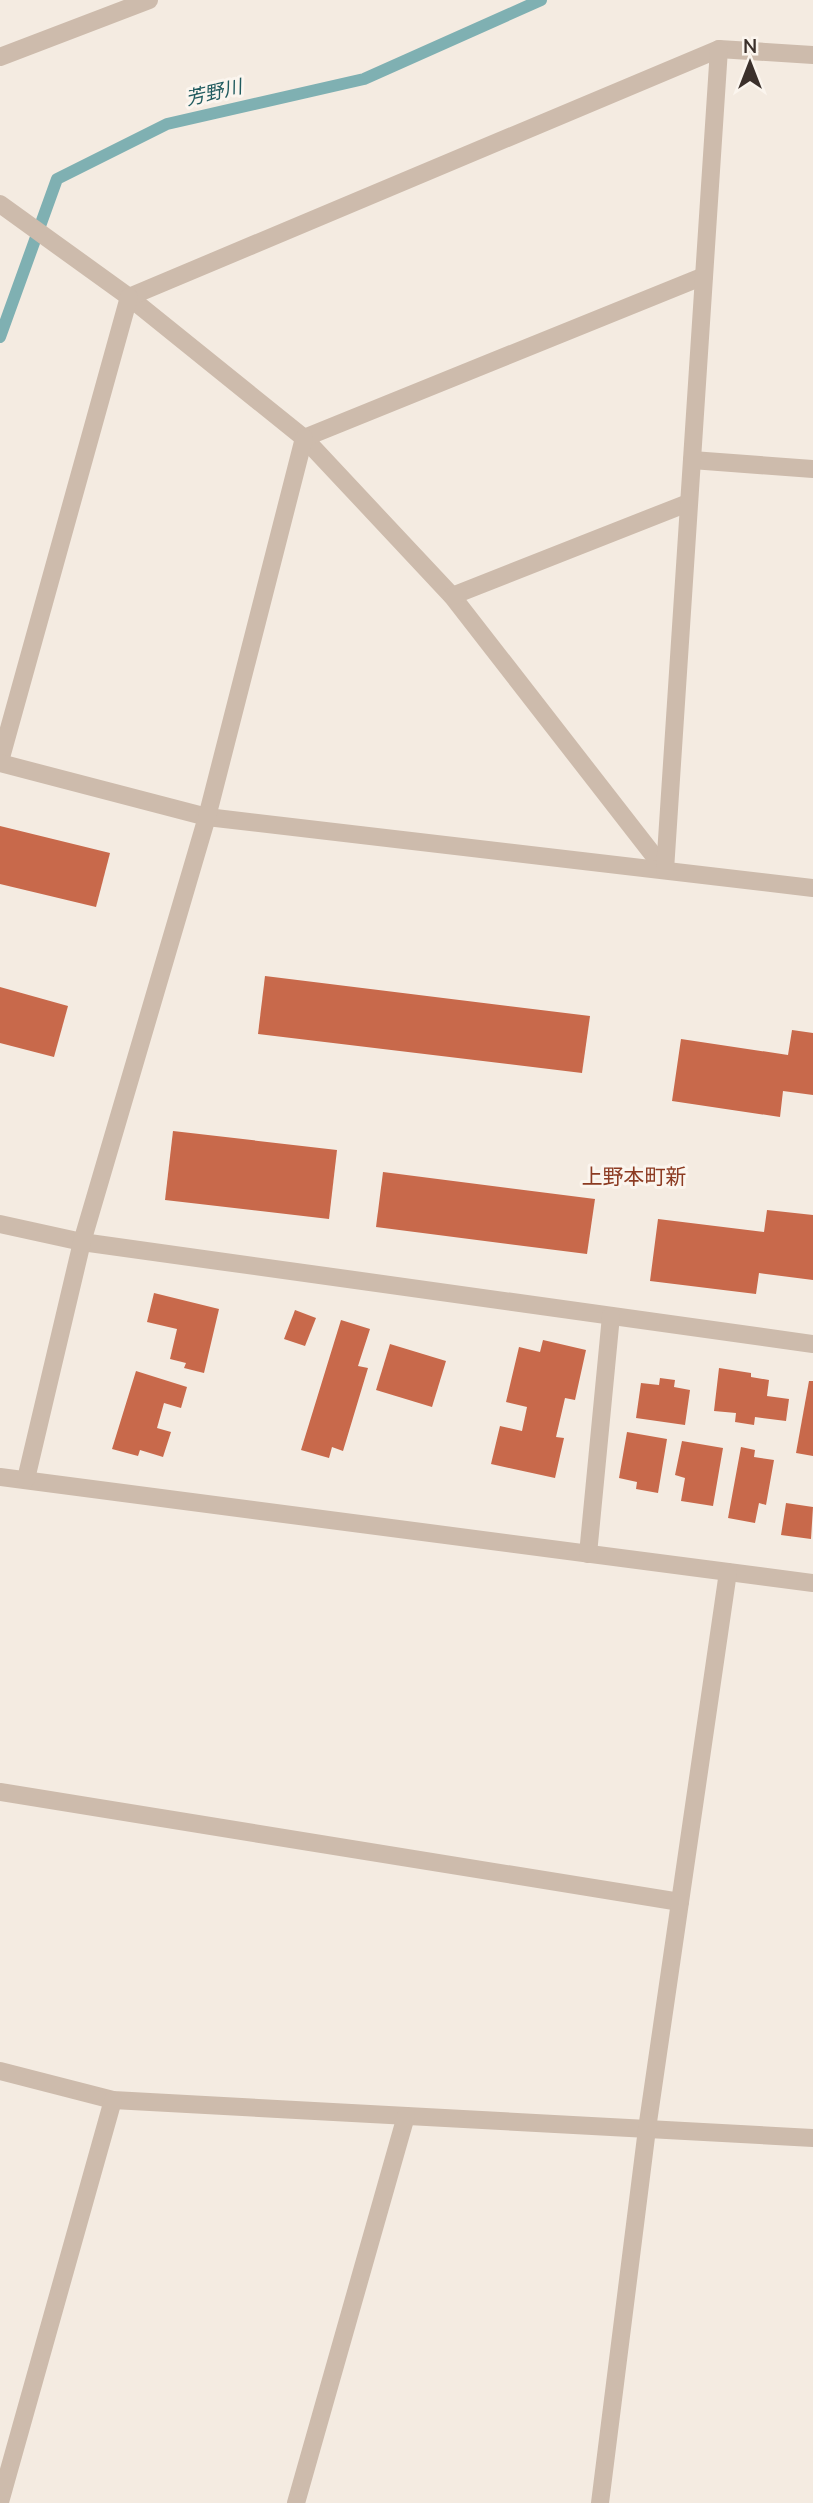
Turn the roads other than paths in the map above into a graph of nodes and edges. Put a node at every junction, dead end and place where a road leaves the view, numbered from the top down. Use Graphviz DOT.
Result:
graph roads {
  1 [pos="149,0"];
  2 [pos="719,49"];
  3 [pos="813,55"];
  4 [pos="0,57"];
  5 [pos="0,204"];
  6 [pos="704,276"];
  7 [pos="129,297"];
  8 [pos="304,438"];
  9 [pos="692,460"];
  10 [pos="813,468"];
  11 [pos="688,503"];
  12 [pos="452,596"];
  13 [pos="0,762"];
  14 [pos="207,817"];
  15 [pos="665,870"];
  16 [pos="813,888"];
  17 [pos="0,1224"];
  18 [pos="82,1242"];
  19 [pos="611,1316"];
  20 [pos="813,1344"];
  21 [pos="0,1477"];
  22 [pos="26,1479"];
  23 [pos="588,1554"];
  24 [pos="727,1572"];
  25 [pos="813,1583"];
  26 [pos="0,1791"];
  27 [pos="680,1902"];
  28 [pos="0,2071"];
  29 [pos="113,2100"];
  30 [pos="406,2116"];
  31 [pos="647,2129"];
  32 [pos="813,2138"];
  33 [pos="2,2491"];
  34 [pos="296,2503"];
  35 [pos="600,2503"];
  1 -- 4 [label="street"];
  2 -- 3 [label="street"];
  2 -- 6 [label="street"];
  2 -- 7 [label="street"];
  5 -- 7 [label="street"];
  6 -- 8 [label="street"];
  6 -- 9 [label="street"];
  7 -- 8 [label="street"];
  7 -- 13 [label="street"];
  8 -- 12 [label="street"];
  8 -- 14 [label="street"];
  9 -- 10 [label="street"];
  9 -- 11 [label="street"];
  11 -- 12 [label="street"];
  11 -- 15 [label="street"];
  12 -- 15 [label="street"];
  13 -- 14 [label="street"];
  14 -- 15 [label="street"];
  14 -- 18 [label="street"];
  15 -- 16 [label="street"];
  17 -- 18 [label="street"];
  18 -- 19 [label="street"];
  18 -- 22 [label="street"];
  19 -- 20 [label="street"];
  19 -- 23 [label="street"];
  21 -- 22 [label="street"];
  22 -- 23 [label="street"];
  23 -- 24 [label="street"];
  24 -- 25 [label="street"];
  24 -- 27 [label="street"];
  26 -- 27 [label="street"];
  27 -- 31 [label="street"];
  28 -- 29 [label="street"];
  29 -- 30 [label="street"];
  29 -- 33 [label="street"];
  30 -- 31 [label="street"];
  30 -- 34 [label="street"];
  31 -- 32 [label="street"];
  31 -- 35 [label="street"];
}
